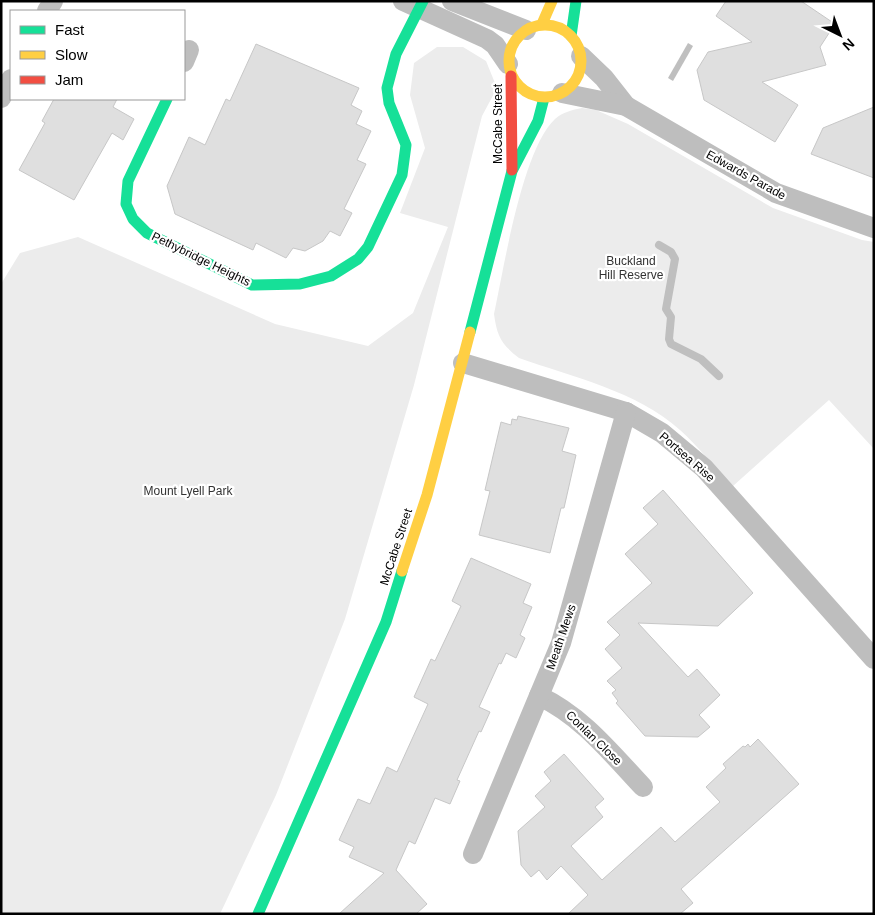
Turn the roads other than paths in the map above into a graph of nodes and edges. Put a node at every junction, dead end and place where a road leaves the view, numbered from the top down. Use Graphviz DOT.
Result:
graph roads {
  1 [pos="452,1"];
  2 [pos="552,1"];
  3 [pos="576,1"];
  4 [pos="415,4"];
  5 [pos="534,27"];
  6 [pos="572,36"];
  7 [pos="581,56"];
  8 [pos="510,70"];
  9 [pos="10,81"];
  10 [pos="553,95"];
  11 [pos="1,98"];
  12 [pos="167,100"];
  13 [pos="626,106"];
  14 [pos="512,171"];
  15 [pos="874,228"];
  16 [pos="463,363"];
  17 [pos="626,412"];
  18 [pos="874,659"];
  19 [pos="539,696"];
  20 [pos="643,787"];
  21 [pos="473,854"];
  22 [pos="258,914"];
  1 -- 5 [label="street"];
  2 -- 5 [label="street, McCabe Street"];
  3 -- 6 [label="street"];
  4 -- 8 [label="street"];
  4 -- 12 [label="street, Pethybridge Heights"];
  5 -- 6 [label="street"];
  5 -- 8 [label="street, McCabe Street"];
  6 -- 7 [label="street"];
  7 -- 10 [label="street, McCabe Street"];
  7 -- 13 [label="street, Edwards Parade"];
  8 -- 10 [label="street, McCabe Street"];
  8 -- 14 [label="street, McCabe Street"];
  9 -- 11 [label="street"];
  10 -- 13 [label="street, Edwards Parade"];
  10 -- 14 [label="street, McCabe Street"];
  13 -- 15 [label="street, Edwards Parade"];
  14 -- 16 [label="street, McCabe Street"];
  16 -- 17 [label="street, Portsea Rise"];
  16 -- 22 [label="street, McCabe Street"];
  17 -- 18 [label="street, Portsea Rise"];
  17 -- 19 [label="street, Meath Mews"];
  19 -- 20 [label="street, Conlan Close"];
  19 -- 21 [label="street, Meath Mews"];
}
